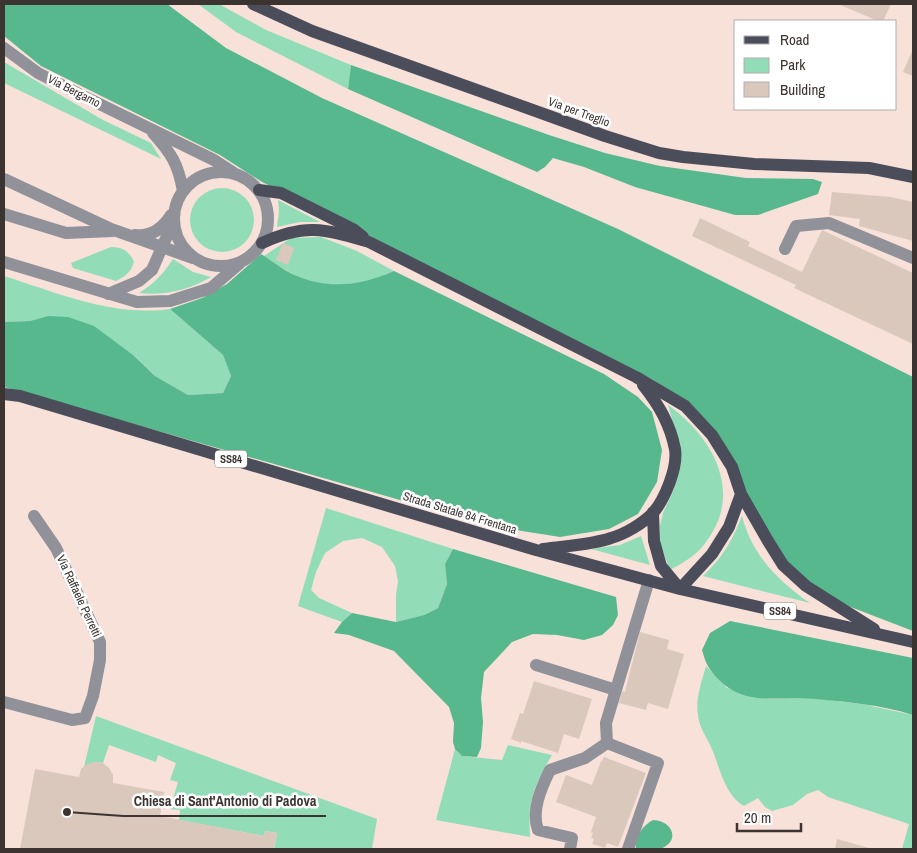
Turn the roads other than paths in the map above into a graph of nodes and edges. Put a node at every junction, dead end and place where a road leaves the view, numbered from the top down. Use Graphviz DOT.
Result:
graph roads {
  1 [pos="253,4"];
  2 [pos="4,48"];
  3 [pos="148,128"];
  4 [pos="237,174"];
  5 [pos="913,177"];
  6 [pos="4,179"];
  7 [pos="259,190"];
  8 [pos="183,191"];
  9 [pos="4,214"];
  10 [pos="175,214"];
  11 [pos="122,232"];
  12 [pos="369,242"];
  13 [pos="262,243"];
  14 [pos="163,247"];
  15 [pos="785,249"];
  16 [pos="913,258"];
  17 [pos="196,259"];
  18 [pos="4,262"];
  19 [pos="241,262"];
  20 [pos="108,294"];
  21 [pos="636,378"];
  22 [pos="4,394"];
  23 [pos="741,494"];
  24 [pos="653,512"];
  25 [pos="34,516"];
  26 [pos="536,550"];
  27 [pos="649,580"];
  28 [pos="680,589"];
  29 [pos="880,633"];
  30 [pos="913,642"];
  31 [pos="536,665"];
  32 [pos="616,690"];
  33 [pos="4,702"];
  34 [pos="607,744"];
  35 [pos="570,849"];
  36 [pos="628,849"];
  1 -- 5 [label="main road, Via per Treglio"];
  2 -- 3 [label="street, Via Bergamo"];
  3 -- 4 [label="street, Via Bergamo"];
  3 -- 8 [label="street, Via Bergamo"];
  4 -- 7 [label="street"];
  4 -- 8 [label="street"];
  6 -- 11 [label="street"];
  7 -- 12 [label="main road"];
  7 -- 13 [label="street"];
  8 -- 10 [label="street"];
  9 -- 11 [label="street"];
  10 -- 11 [label="street"];
  10 -- 14 [label="street"];
  10 -- 17 [label="street"];
  11 -- 14 [label="street"];
  12 -- 13 [label="main road"];
  12 -- 21 [label="main road"];
  13 -- 19 [label="street"];
  14 -- 17 [label="street"];
  14 -- 20 [label="street"];
  15 -- 16 [label="street"];
  17 -- 19 [label="street"];
  18 -- 20 [label="street"];
  19 -- 20 [label="street"];
  21 -- 23 [label="main road"];
  21 -- 24 [label="main road"];
  22 -- 26 [label="main road, Strada Statale 84 Frentana / SS84"];
  23 -- 28 [label="main road"];
  23 -- 29 [label="main road"];
  24 -- 26 [label="main road"];
  24 -- 28 [label="main road"];
  25 -- 33 [label="street, Via Raffaele Perretti"];
  26 -- 27 [label="main road, Strada Statale 84 Frentana / SS84"];
  27 -- 28 [label="main road, Strada Statale 84 Frentana / SS84"];
  27 -- 32 [label="street"];
  28 -- 29 [label="main road, Strada Statale 84 Frentana / SS84"];
  29 -- 30 [label="main road, Strada Statale 84 Frentana / SS84"];
  31 -- 32 [label="street"];
  32 -- 34 [label="street"];
  34 -- 35 [label="street"];
  34 -- 36 [label="street"];
}
